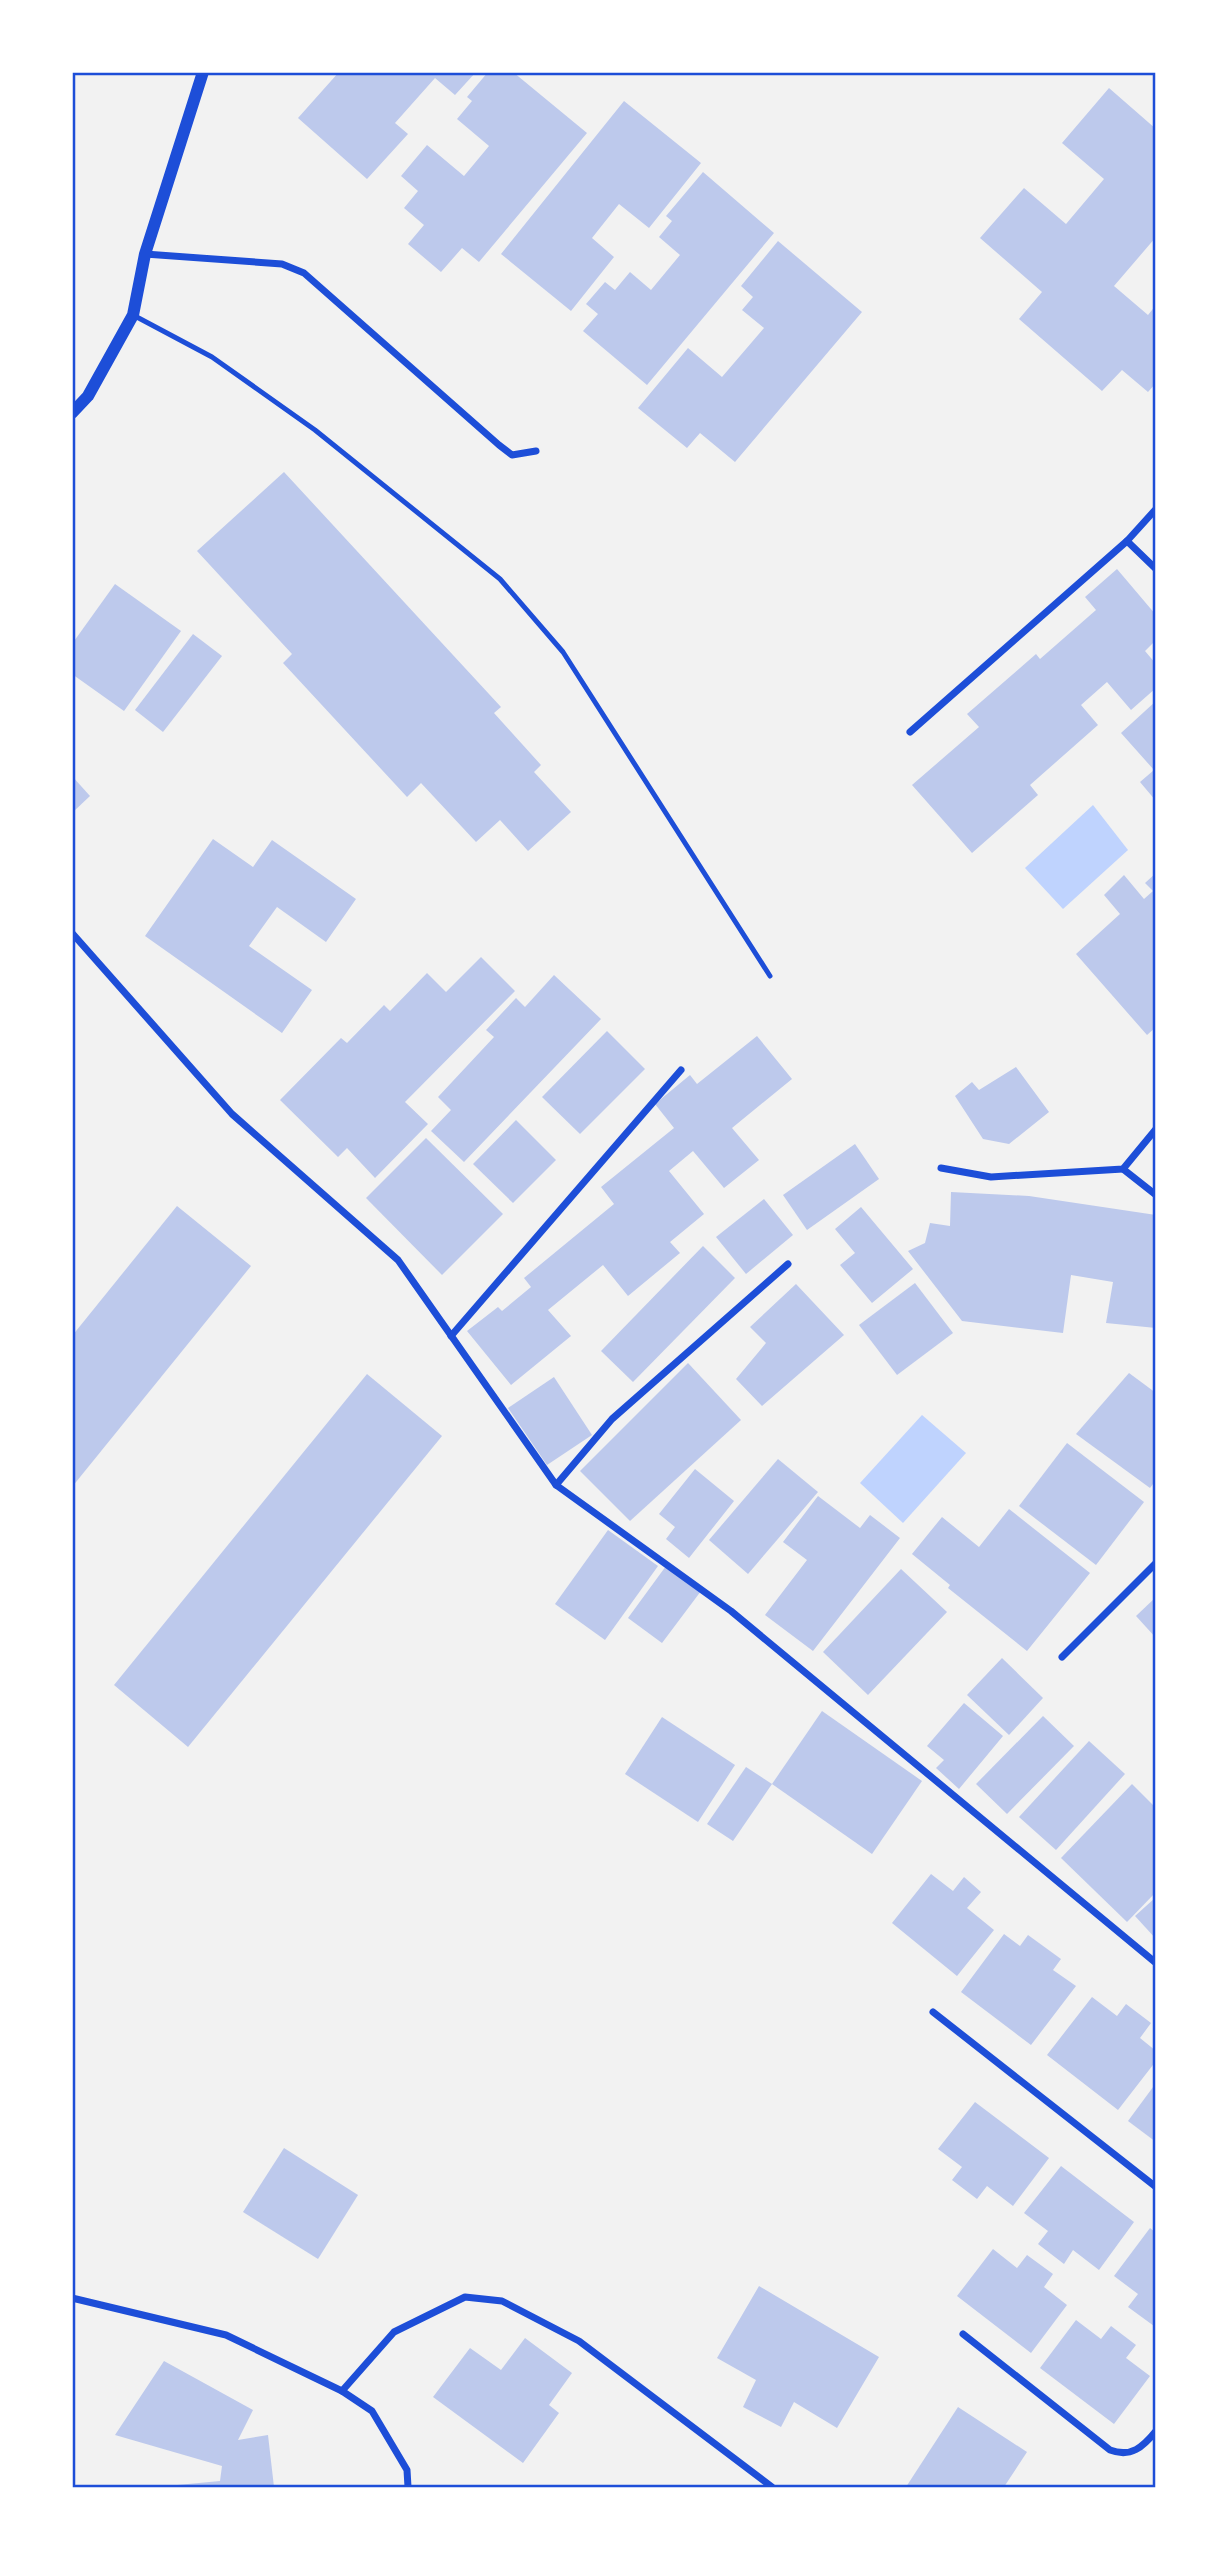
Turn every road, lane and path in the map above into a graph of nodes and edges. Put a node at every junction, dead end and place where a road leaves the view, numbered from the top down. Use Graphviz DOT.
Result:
graph roads {
  1 [pos="203,72"];
  2 [pos="145,254"];
  3 [pos="133,315"];
  4 [pos="72,412"];
  5 [pos="537,451"];
  6 [pos="1156,509"];
  7 [pos="1127,541"];
  8 [pos="1156,569"];
  9 [pos="910,732"];
  10 [pos="72,933"];
  11 [pos="770,976"];
  12 [pos="681,1070"];
  13 [pos="1156,1129"];
  14 [pos="941,1168"];
  15 [pos="1123,1168"];
  16 [pos="1156,1195"];
  17 [pos="788,1264"];
  18 [pos="451,1336"];
  19 [pos="556,1485"];
  20 [pos="1156,1563"];
  21 [pos="1062,1657"];
  22 [pos="1156,1963"];
  23 [pos="933,2012"];
  24 [pos="1156,2187"];
  25 [pos="72,2298"];
  26 [pos="962,2334"];
  27 [pos="342,2391"];
  28 [pos="1156,2431"];
  29 [pos="408,2487"];
  30 [pos="772,2487"];
  1 -- 2 [label="street"];
  2 -- 3 [label="street"];
  2 -- 5 [label="street"];
  3 -- 4 [label="street"];
  3 -- 11 [label="lane"];
  6 -- 7 [label="street"];
  7 -- 8 [label="street"];
  7 -- 9 [label="street"];
  10 -- 18 [label="street"];
  12 -- 18 [label="street"];
  13 -- 15 [label="street"];
  14 -- 15 [label="street"];
  15 -- 16 [label="street"];
  17 -- 19 [label="street"];
  18 -- 19 [label="street"];
  19 -- 22 [label="street"];
  20 -- 21 [label="street"];
  23 -- 24 [label="street"];
  25 -- 27 [label="street"];
  26 -- 28 [label="street"];
  27 -- 29 [label="street"];
  27 -- 30 [label="street"];
}
